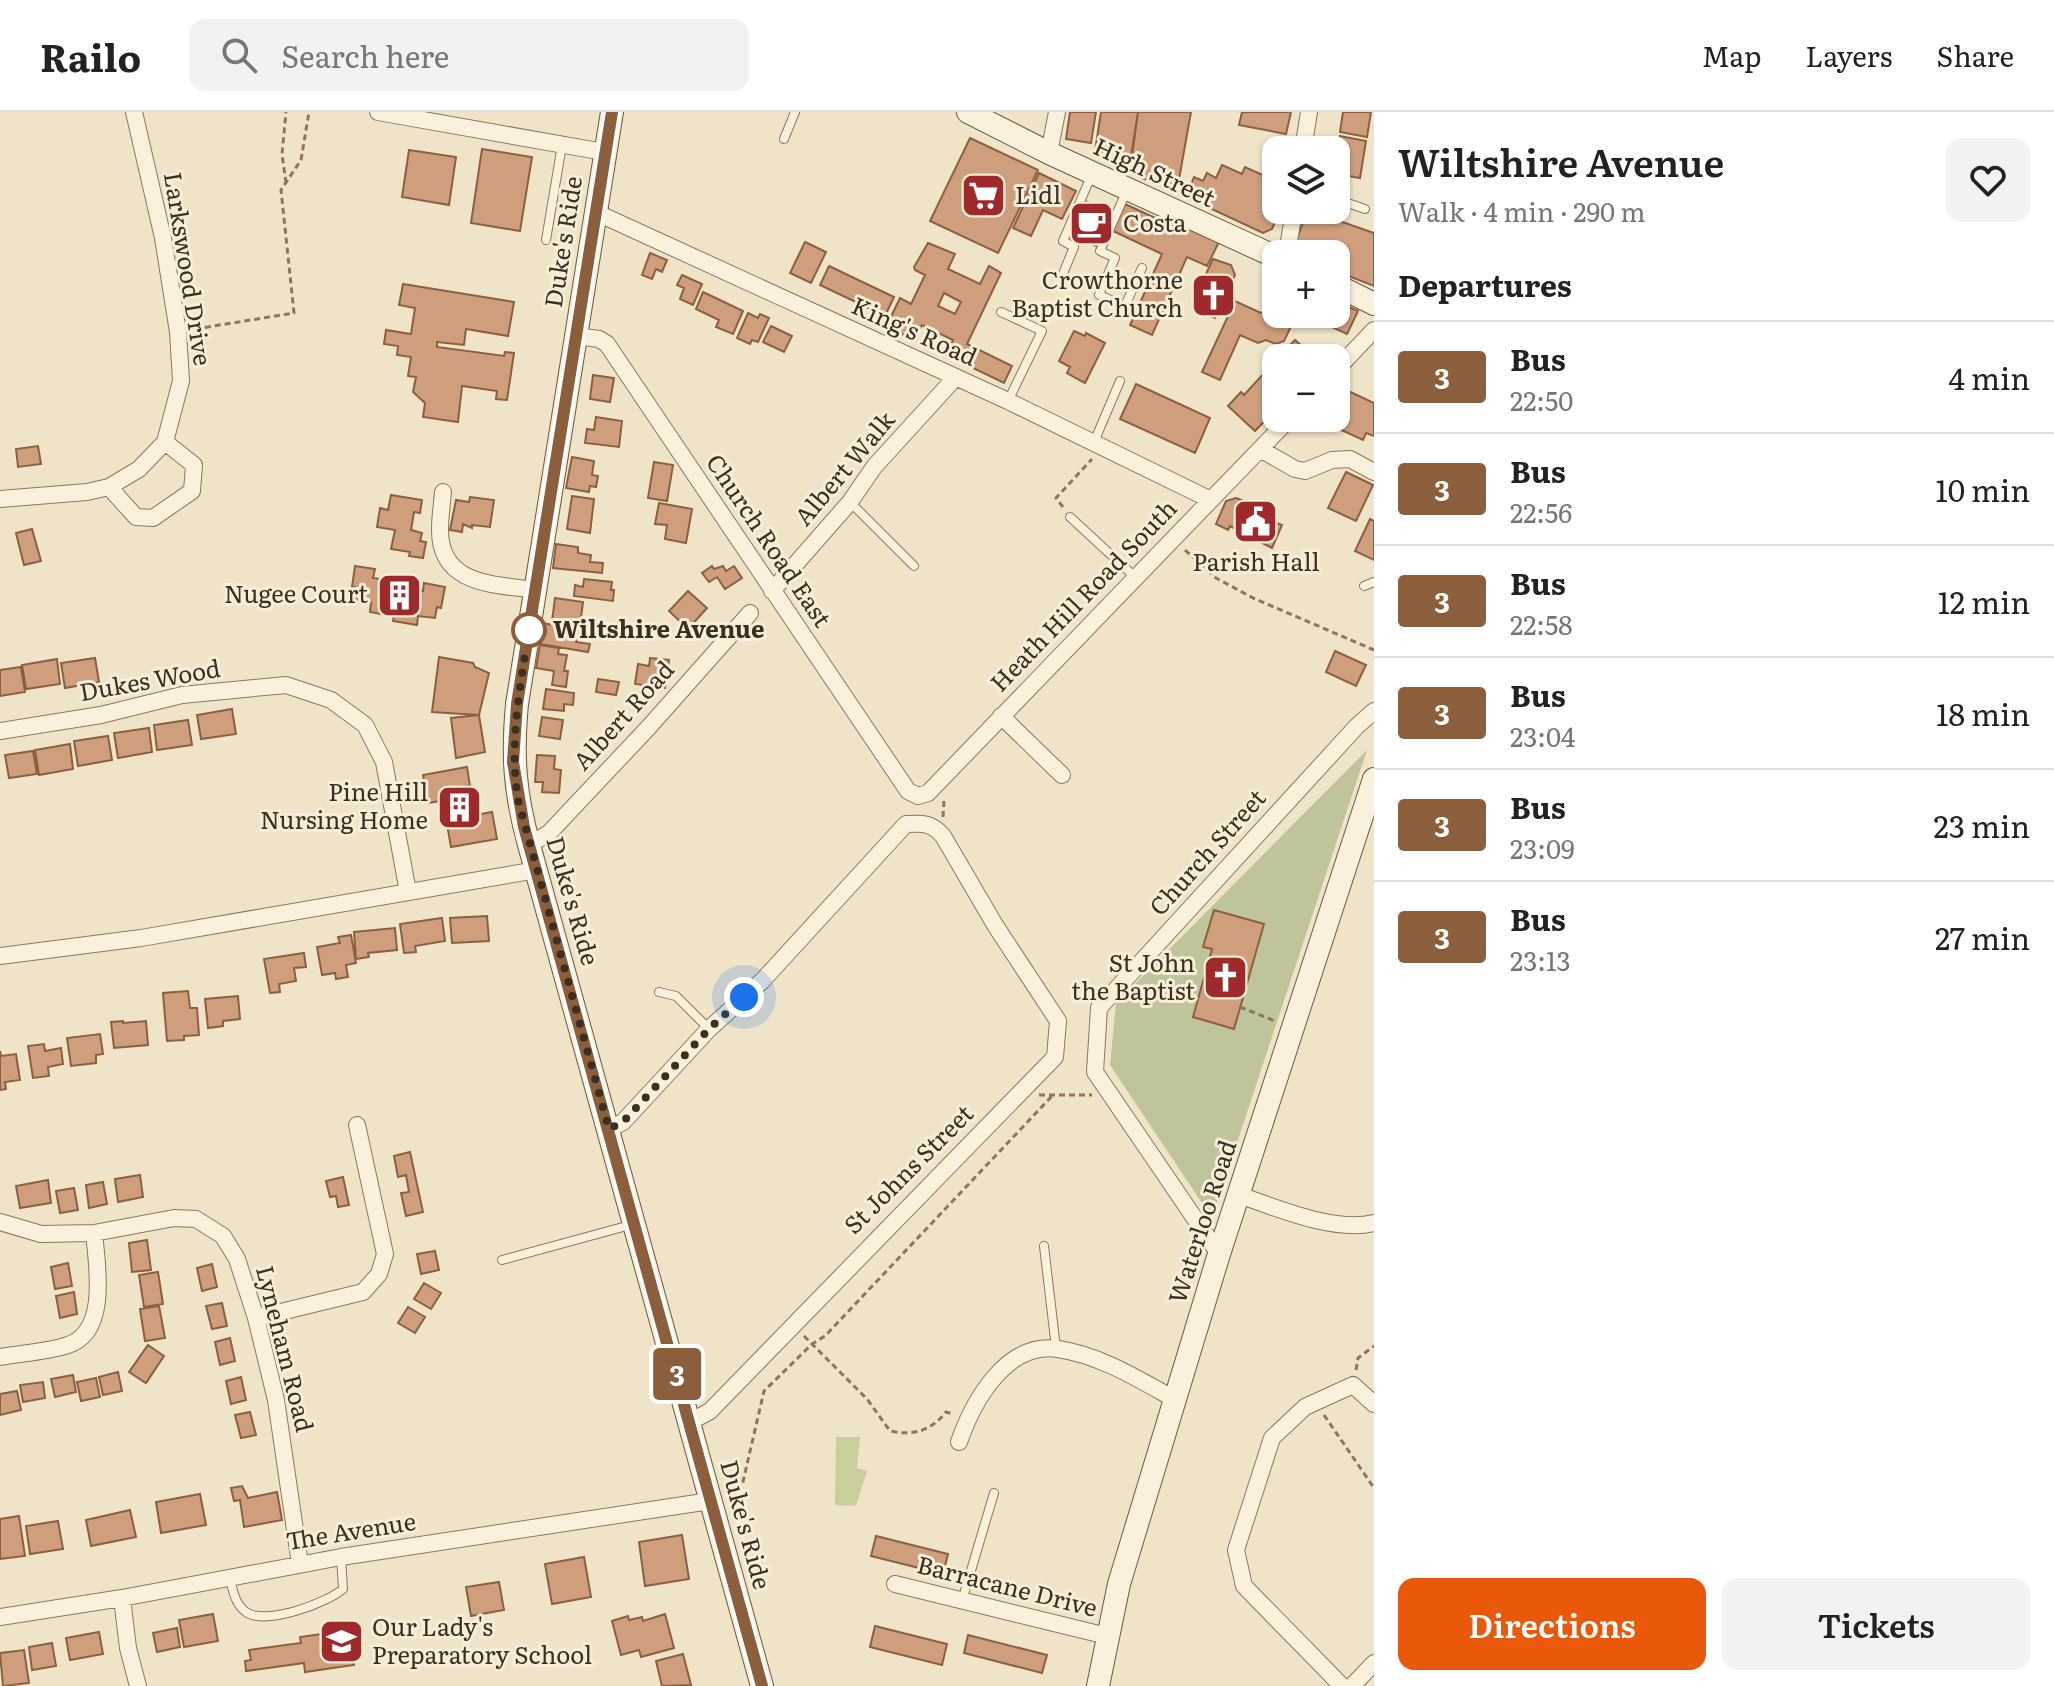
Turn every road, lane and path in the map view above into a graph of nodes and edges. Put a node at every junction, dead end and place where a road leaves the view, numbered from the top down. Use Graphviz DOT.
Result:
graph roads {
  1 [pos="134,112"];
  2 [pos="286,112"];
  3 [pos="309,112"];
  4 [pos="378,112"];
  5 [pos="612,112"];
  6 [pos="795,112"];
  7 [pos="968,112"];
  8 [pos="1057,112"];
  9 [pos="1309,112"];
  10 [pos="1305,136"];
  11 [pos="784,139"];
  12 [pos="562,144"];
  13 [pos="604,152"];
  14 [pos="1049,153"];
  15 [pos="1093,173"];
  16 [pos="286,183"];
  17 [pos="1127,189"];
  18 [pos="1350,204"];
  19 [pos="1365,209"];
  20 [pos="595,212"];
  21 [pos="546,240"];
  22 [pos="1262,251"];
  23 [pos="1142,268"];
  24 [pos="1062,276"];
  25 [pos="1350,292"];
  26 [pos="1374,304"];
  27 [pos="1001,312"];
  28 [pos="1374,330"];
  29 [pos="178,332"];
  30 [pos="576,336"];
  31 [pos="1350,355"];
  32 [pos="955,378"];
  33 [pos="1120,381"];
  34 [pos="1008,401"];
  35 [pos="1276,432"];
  36 [pos="165,442"];
  37 [pos="1098,445"];
  38 [pos="1260,449"];
  39 [pos="1374,472"];
  40 [pos="109,487"];
  41 [pos="443,492"];
  42 [pos="0,499"];
  43 [pos="1211,500"];
  44 [pos="850,502"];
  45 [pos="1070,517"];
  46 [pos="1173,539"];
  47 [pos="914,566"];
  48 [pos="1135,577"];
  49 [pos="1374,582"];
  50 [pos="1364,586"];
  51 [pos="535,590"];
  52 [pos="772,591"];
  53 [pos="750,613"];
  54 [pos="1374,650"];
  55 [pos="1374,711"];
  56 [pos="1001,716"];
  57 [pos="0,731"];
  58 [pos="945,775"];
  59 [pos="1062,775"];
  60 [pos="1374,779"];
  61 [pos="908,791"];
  62 [pos="943,836"];
  63 [pos="529,845"];
  64 [pos="537,870"];
  65 [pos="408,892"];
  66 [pos="0,956"];
  67 [pos="659,992"];
  68 [pos="1240,1007"];
  69 [pos="1293,1028"];
  70 [pos="709,1029"];
  71 [pos="1105,1087"];
  72 [pos="1024,1088"];
  73 [pos="1053,1095"];
  74 [pos="357,1125"];
  75 [pos="609,1129"];
  76 [pos="1239,1195"];
  77 [pos="0,1222"];
  78 [pos="1374,1223"];
  79 [pos="635,1224"];
  80 [pos="94,1233"];
  81 [pos="1044,1246"];
  82 [pos="1219,1254"];
  83 [pos="502,1260"];
  84 [pos="256,1318"];
  85 [pos="793,1325"];
  86 [pos="812,1344"];
  87 [pos="1374,1346"];
  88 [pos="1056,1348"];
  89 [pos="0,1357"];
  90 [pos="1353,1385"];
  91 [pos="1176,1400"];
  92 [pos="1315,1402"];
  93 [pos="1374,1404"];
  94 [pos="967,1421"];
  95 [pos="690,1422"];
  96 [pos="959,1442"];
  97 [pos="1374,1488"];
  98 [pos="994,1493"];
  99 [pos="709,1497"];
  100 [pos="341,1557"];
  101 [pos="300,1564"];
  102 [pos="230,1578"];
  103 [pos="895,1584"];
  104 [pos="122,1598"];
  105 [pos="961,1602"];
  106 [pos="0,1617"];
  107 [pos="1107,1636"];
  108 [pos="1374,1663"];
  109 [pos="138,1686"];
  110 [pos="762,1686"];
  111 [pos="1098,1686"];
  112 [pos="1342,1686"];
  113 [pos="1352,1686"];
  1 -- 29 [label="street, Larkswood Drive"];
  2 -- 16 [label="path"];
  3 -- 16 [label="path"];
  4 -- 12 [label="street"];
  5 -- 13 [label="main road, Duke's Ride"];
  6 -- 11 [label="lane"];
  7 -- 14 [label="main road, High Street"];
  8 -- 14 [label="street"];
  9 -- 10 [label="street"];
  12 -- 13 [label="street"];
  12 -- 21 [label="lane"];
  13 -- 20 [label="main road, Duke's Ride"];
  14 -- 15 [label="main road, High Street"];
  15 -- 17 [label="main road, High Street"];
  15 -- 24 [label="lane"];
  16 -- 29 [label="path"];
  17 -- 22 [label="main road, High Street"];
  17 -- 23 [label="lane"];
  18 -- 19 [label="lane"];
  20 -- 30 [label="main road, Duke's Ride"];
  20 -- 32 [label="street, King's Road"];
  25 -- 26 [label="main road"];
  27 -- 34 [label="lane"];
  28 -- 31 [label="street"];
  29 -- 36 [label="street, Larkswood Drive"];
  30 -- 51 [label="main road, Duke's Ride"];
  30 -- 52 [label="street, Church Road East"];
  32 -- 34 [label="street, King's Road"];
  32 -- 44 [label="street, Albert Walk"];
  33 -- 37 [label="lane"];
  34 -- 37 [label="street, King's Road"];
  35 -- 38 [label="street, Heath Hill Road South"];
  36 -- 40 [label="street"];
  36 -- 40 [label="street"];
  37 -- 43 [label="street, King's Road"];
  37 -- 45 [label="path"];
  38 -- 39 [label="street"];
  38 -- 43 [label="street, Heath Hill Road South"];
  40 -- 42 [label="street"];
  41 -- 51 [label="street"];
  43 -- 46 [label="street, Heath Hill Road South"];
  44 -- 47 [label="lane"];
  44 -- 52 [label="street, Albert Walk"];
  45 -- 48 [label="lane"];
  46 -- 48 [label="street, Heath Hill Road South"];
  46 -- 54 [label="path"];
  48 -- 56 [label="street, Heath Hill Road South"];
  49 -- 50 [label="lane"];
  51 -- 63 [label="main road, Duke's Ride"];
  52 -- 61 [label="street, Church Road East"];
  53 -- 63 [label="street, Albert Road"];
  55 -- 71 [label="street, Church Street"];
  56 -- 58 [label="street, Heath Hill Road South"];
  56 -- 59 [label="street"];
  57 -- 65 [label="street, Dukes Wood"];
  58 -- 61 [label="street, Heath Hill Road South"];
  58 -- 62 [label="path"];
  60 -- 69 [label="main road, Waterloo Road"];
  62 -- 70 [label="street"];
  62 -- 72 [label="street, St Johns Street"];
  63 -- 64 [label="main road, Duke's Ride"];
  64 -- 65 [label="street"];
  64 -- 75 [label="main road, Duke's Ride"];
  65 -- 66 [label="street"];
  67 -- 70 [label="lane"];
  68 -- 69 [label="path"];
  69 -- 76 [label="main road, Waterloo Road"];
  70 -- 75 [label="street"];
  71 -- 73 [label="path"];
  71 -- 82 [label="street"];
  72 -- 73 [label="path"];
  72 -- 85 [label="street, St Johns Street"];
  73 -- 86 [label="path"];
  74 -- 84 [label="street"];
  75 -- 79 [label="main road, Duke's Ride"];
  76 -- 78 [label="street"];
  76 -- 82 [label="main road, Waterloo Road"];
  77 -- 80 [label="street, Lyneham Road"];
  79 -- 83 [label="lane"];
  79 -- 95 [label="main road, Duke's Ride"];
  80 -- 84 [label="street, Lyneham Road"];
  80 -- 89 [label="street"];
  81 -- 88 [label="lane"];
  82 -- 91 [label="main road, Waterloo Road"];
  84 -- 101 [label="street, Lyneham Road"];
  85 -- 86 [label="path"];
  85 -- 95 [label="street, St Johns Street"];
  86 -- 94 [label="path"];
  86 -- 99 [label="path"];
  87 -- 90 [label="path"];
  88 -- 91 [label="street"];
  88 -- 94 [label="street"];
  90 -- 92 [label="street"];
  90 -- 93 [label="street"];
  91 -- 107 [label="main road, Waterloo Road"];
  92 -- 97 [label="path"];
  92 -- 112 [label="street"];
  94 -- 96 [label="street"];
  95 -- 99 [label="main road, Duke's Ride"];
  98 -- 105 [label="lane"];
  99 -- 100 [label="street, The Avenue"];
  99 -- 110 [label="main road, Duke's Ride"];
  100 -- 101 [label="street, The Avenue"];
  100 -- 102 [label="lane"];
  101 -- 102 [label="street, The Avenue"];
  102 -- 104 [label="street, The Avenue"];
  103 -- 105 [label="street, Barracane Drive"];
  104 -- 106 [label="street, The Avenue"];
  104 -- 109 [label="street"];
  105 -- 107 [label="street, Barracane Drive"];
  107 -- 111 [label="main road, Waterloo Road"];
  108 -- 113 [label="street"];
}
